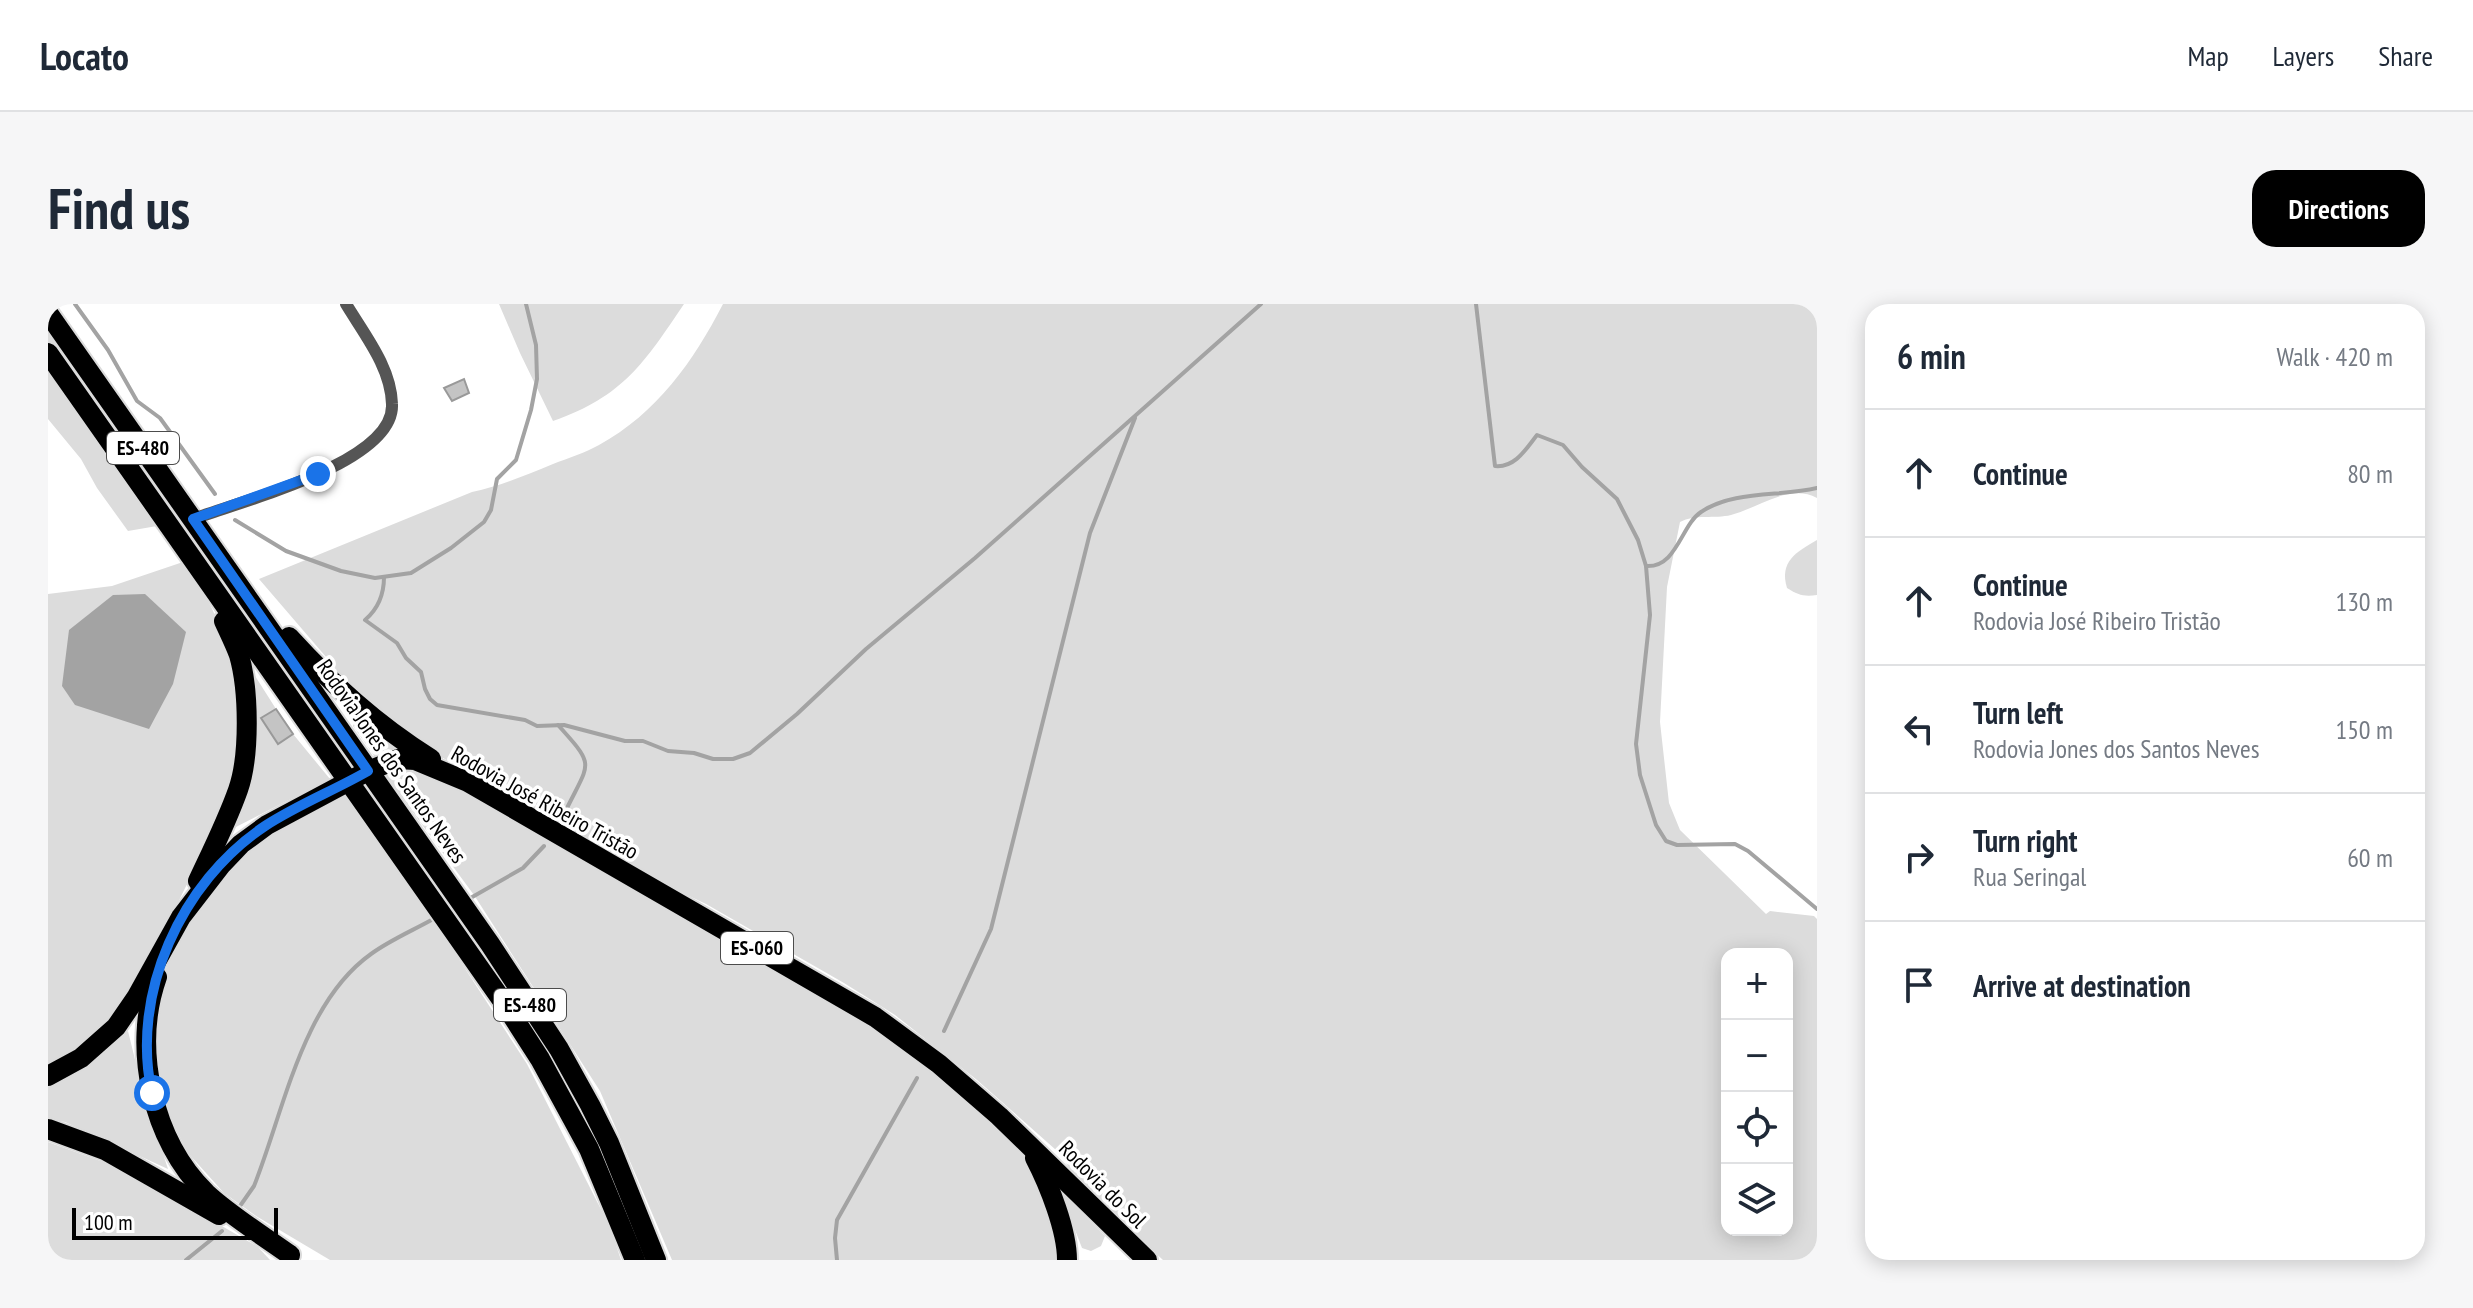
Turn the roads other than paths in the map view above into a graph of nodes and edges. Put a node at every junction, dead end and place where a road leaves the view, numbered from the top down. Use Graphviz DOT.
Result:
graph roads {
  1 [pos="346,304"];
  2 [pos="48,313"];
  3 [pos="48,353"];
  4 [pos="193,519"];
  5 [pos="239,582"];
  6 [pos="212,588"];
  7 [pos="359,776"];
  8 [pos="468,782"];
  9 [pos="177,924"];
  10 [pos="48,1076"];
  11 [pos="48,1129"];
  12 [pos="1026,1142"];
  13 [pos="294,1257"];
  14 [pos="635,1260"];
  15 [pos="656,1260"];
  16 [pos="1067,1260"];
  17 [pos="1147,1260"];
  1 -- 4 [label="street"];
  2 -- 4 [label="main road, Rodovia Jones dos Santos Neves / ES-480"];
  3 -- 6 [label="main road, Rodovia Jones dos Santos Neves / ES-480"];
  4 -- 5 [label="main road, Rodovia Jones dos Santos Neves / ES-480"];
  5 -- 7 [label="main road, Rodovia Jones dos Santos Neves / ES-480"];
  5 -- 8 [label="main road"];
  6 -- 7 [label="main road, Rodovia Jones dos Santos Neves / ES-480"];
  6 -- 9 [label="main road"];
  7 -- 8 [label="main road, Rodovia José Ribeiro Tristão / ES-060"];
  7 -- 9 [label="main road, Rodovia José Ribeiro Tristão / ES-060"];
  7 -- 14 [label="main road, Rodovia Jones dos Santos Neves / ES-480"];
  7 -- 15 [label="main road, Rodovia Jones dos Santos Neves / ES-480"];
  8 -- 12 [label="main road, Rodovia José Ribeiro Tristão / ES-060"];
  9 -- 10 [label="main road, Rodovia José Ribeiro Tristão / ES-060"];
  9 -- 13 [label="main road"];
  11 -- 13 [label="main road"];
  12 -- 16 [label="main road"];
  12 -- 17 [label="main road, Rodovia do Sol / ES-060"];
}
